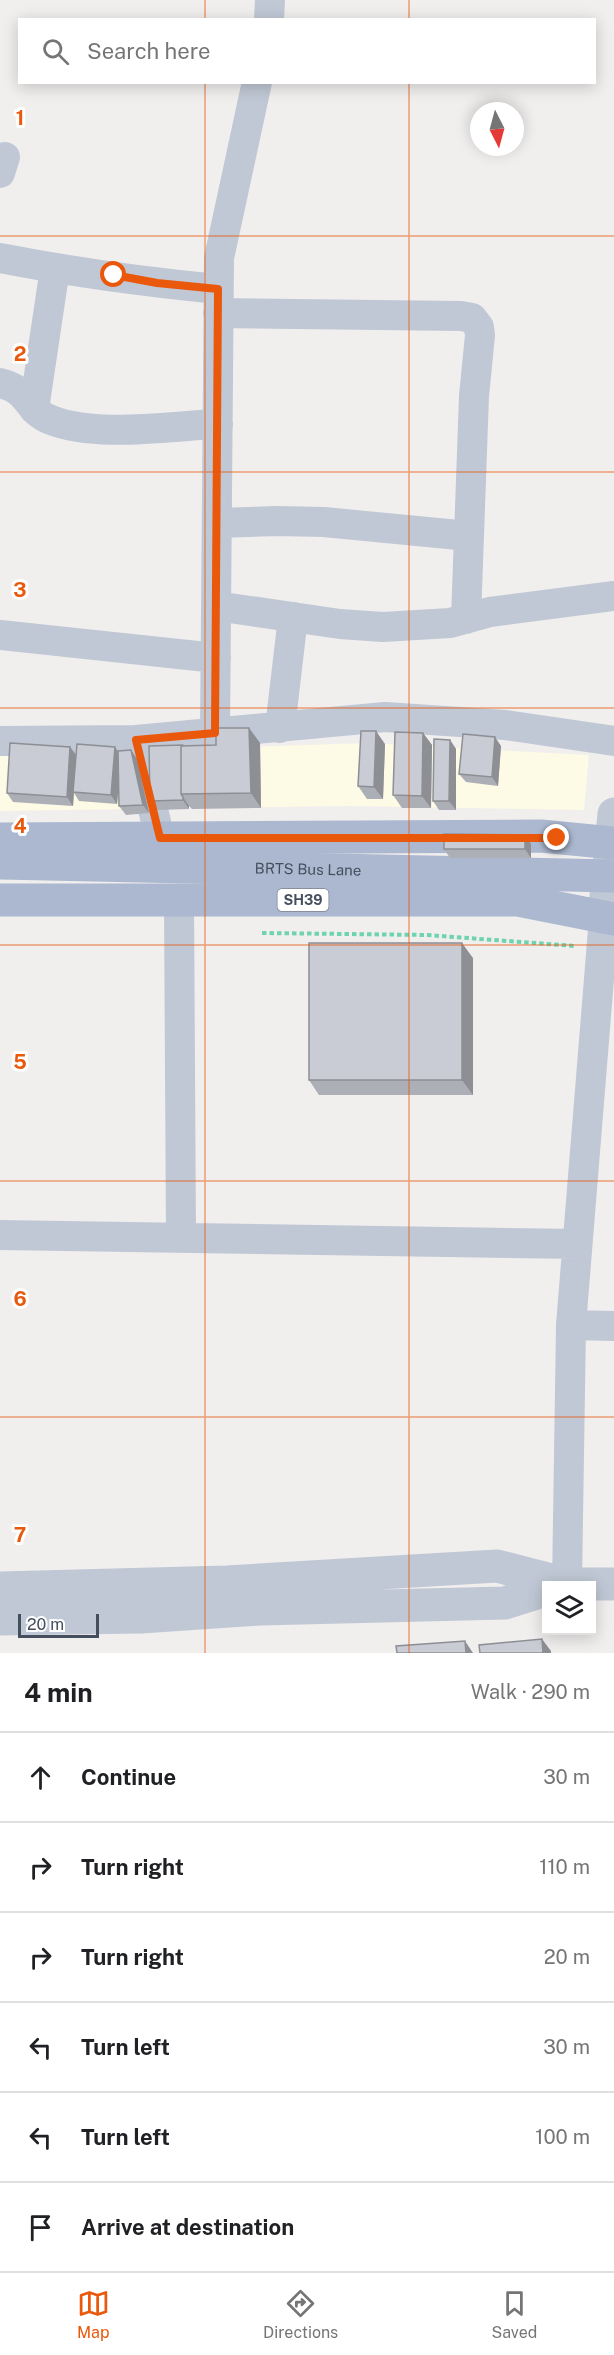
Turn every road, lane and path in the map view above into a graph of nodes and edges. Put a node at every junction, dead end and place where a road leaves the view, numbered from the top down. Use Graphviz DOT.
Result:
graph roads {
  1 [pos="270,0"];
  2 [pos="270,18"];
  3 [pos="257,84"];
  4 [pos="0,258"];
  5 [pos="55,268"];
  6 [pos="218,301"];
  7 [pos="0,383"];
  8 [pos="34,409"];
  9 [pos="218,424"];
  10 [pos="217,523"];
  11 [pos="469,536"];
  12 [pos="614,597"];
  13 [pos="216,606"];
  14 [pos="293,617"];
  15 [pos="466,619"];
  16 [pos="0,635"];
  17 [pos="216,658"];
  18 [pos="280,728"];
  19 [pos="215,733"];
  20 [pos="136,740"];
  21 [pos="0,741"];
  22 [pos="614,741"];
  23 [pos="613,833"];
  24 [pos="160,838"];
  25 [pos="0,839"];
  26 [pos="0,863"];
  27 [pos="611,876"];
  28 [pos="0,900"];
  29 [pos="179,900"];
  30 [pos="607,928"];
  31 [pos="261,933"];
  32 [pos="0,1235"];
  33 [pos="181,1238"];
  34 [pos="577,1245"];
  35 [pos="570,1324"];
  36 [pos="614,1326"];
  37 [pos="543,1581"];
  38 [pos="558,1581"];
  39 [pos="614,1584"];
  40 [pos="596,1585"];
  41 [pos="0,1588"];
  42 [pos="542,1591"];
  43 [pos="0,1620"];
  1 -- 2 [label="street"];
  3 -- 6 [label="street"];
  4 -- 5 [label="street"];
  5 -- 6 [label="street"];
  5 -- 8 [label="street"];
  6 -- 9 [label="street"];
  6 -- 11 [label="street"];
  7 -- 8 [label="street"];
  8 -- 9 [label="street"];
  9 -- 10 [label="street"];
  10 -- 11 [label="street"];
  10 -- 13 [label="street"];
  11 -- 15 [label="street"];
  12 -- 15 [label="street"];
  13 -- 14 [label="street"];
  13 -- 17 [label="street"];
  14 -- 15 [label="street"];
  14 -- 18 [label="street"];
  16 -- 17 [label="street"];
  17 -- 19 [label="street"];
  18 -- 19 [label="street"];
  18 -- 22 [label="street"];
  19 -- 20 [label="street"];
  20 -- 21 [label="street"];
  20 -- 24 [label="street"];
  23 -- 24 [label="main road"];
  23 -- 27 [label="street"];
  24 -- 25 [label="main road"];
  26 -- 27 [label="main road, BRTS Bus Lane"];
  27 -- 30 [label="street"];
  28 -- 29 [label="main road, SH39"];
  29 -- 30 [label="main road, SH39"];
  29 -- 33 [label="street"];
  30 -- 31 [label="path"];
  30 -- 34 [label="street"];
  32 -- 33 [label="street"];
  33 -- 34 [label="street"];
  34 -- 35 [label="street"];
  35 -- 36 [label="street"];
  35 -- 38 [label="street"];
  37 -- 41 [label="street"];
  39 -- 40 [label="street"];
  42 -- 43 [label="street"];
}
